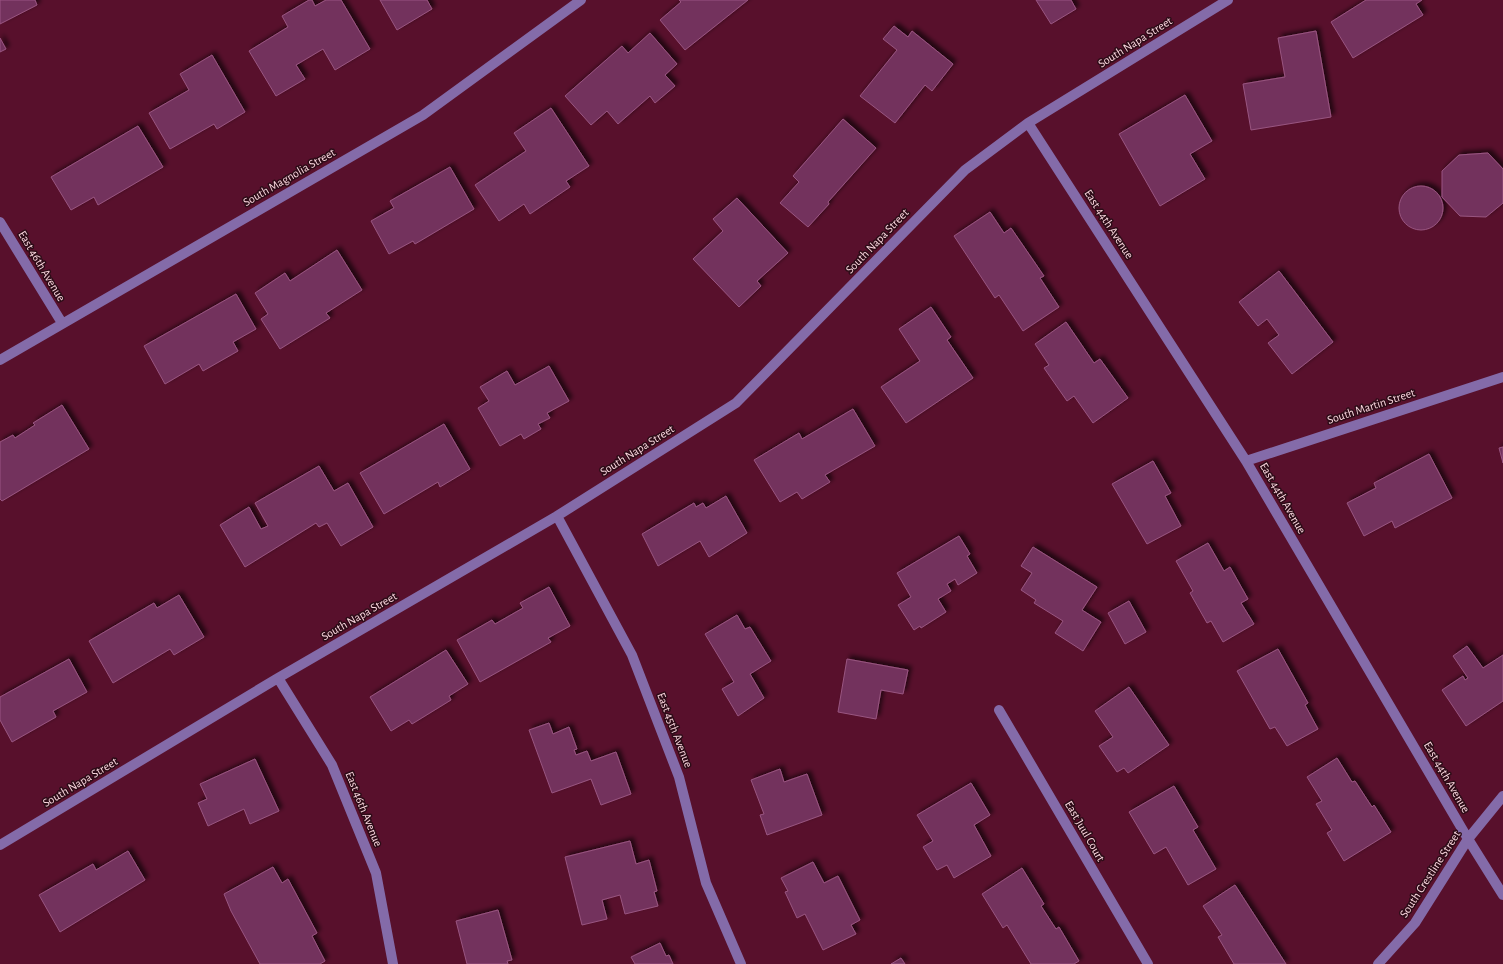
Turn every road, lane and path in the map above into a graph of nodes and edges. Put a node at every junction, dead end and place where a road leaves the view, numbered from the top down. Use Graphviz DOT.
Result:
graph roads {
  1 [pos="581,0"];
  2 [pos="1228,0"];
  3 [pos="1028,122"];
  4 [pos="0,222"];
  5 [pos="62,324"];
  6 [pos="0,360"];
  7 [pos="1503,377"];
  8 [pos="1246,461"];
  9 [pos="557,516"];
  10 [pos="278,678"];
  11 [pos="999,710"];
  12 [pos="1503,796"];
  13 [pos="1468,839"];
  14 [pos="0,845"];
  15 [pos="1503,895"];
  16 [pos="393,964"];
  17 [pos="741,964"];
  18 [pos="1148,964"];
  19 [pos="1378,964"];
  1 -- 5 [label="street, South Magnolia Street"];
  2 -- 3 [label="street, South Napa Street"];
  3 -- 8 [label="street, East 44th Avenue"];
  3 -- 9 [label="street, South Napa Street"];
  4 -- 5 [label="street, East 46th Avenue"];
  5 -- 6 [label="street, South Magnolia Street"];
  7 -- 8 [label="street, South Martin Street"];
  8 -- 13 [label="street, East 44th Avenue"];
  9 -- 10 [label="street, South Napa Street"];
  9 -- 17 [label="street, East 45th Avenue"];
  10 -- 14 [label="street, South Napa Street"];
  10 -- 16 [label="street, East 46th Avenue"];
  11 -- 18 [label="street, East Juul Court"];
  12 -- 13 [label="street, South Crestline Street"];
  13 -- 15 [label="street, East 44th Avenue"];
  13 -- 19 [label="street, South Crestline Street"];
}
